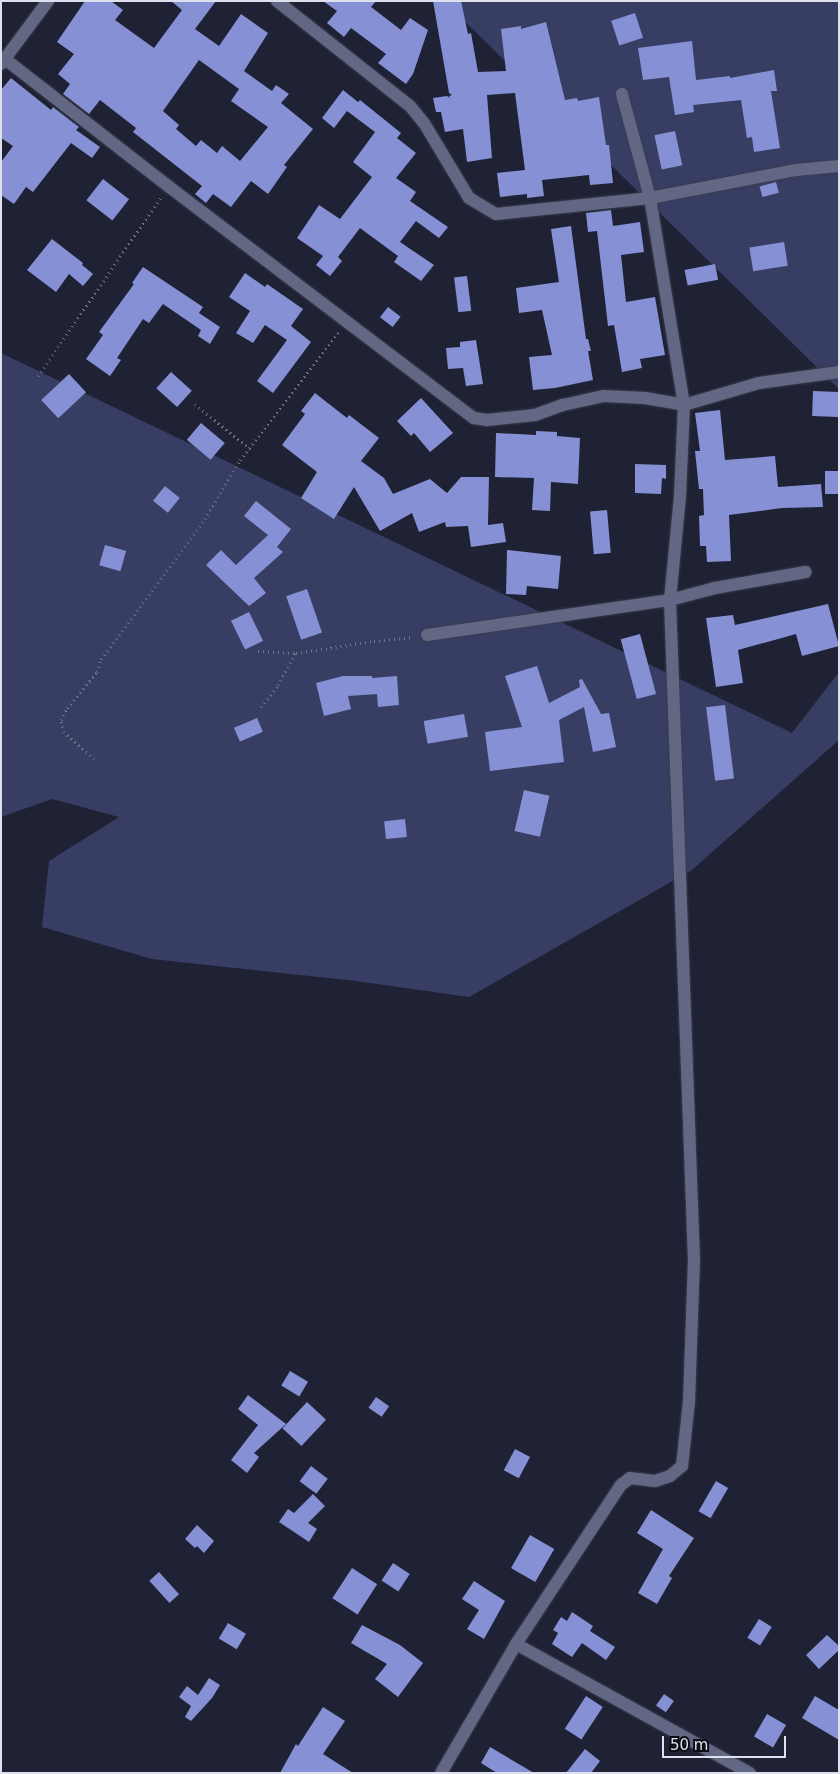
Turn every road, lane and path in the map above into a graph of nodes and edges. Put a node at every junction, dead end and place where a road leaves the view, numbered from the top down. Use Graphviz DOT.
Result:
graph roads {
  1 [pos="48,1"];
  2 [pos="277,1"];
  3 [pos="3,61"];
  4 [pos="622,94"];
  5 [pos="839,166"];
  6 [pos="168,186"];
  7 [pos="650,198"];
  8 [pos="346,322"];
  9 [pos="839,372"];
  10 [pos="38,376"];
  11 [pos="195,404"];
  12 [pos="684,405"];
  13 [pos="250,449"];
  14 [pos="806,572"];
  15 [pos="670,600"];
  16 [pos="428,635"];
  17 [pos="258,650"];
  18 [pos="296,654"];
  19 [pos="261,707"];
  20 [pos="94,759"];
  21 [pos="516,1644"];
  22 [pos="441,1773"];
  23 [pos="750,1773"];
  1 -- 3 [label="street"];
  2 -- 7 [label="street"];
  3 -- 6 [label="street"];
  4 -- 7 [label="street"];
  5 -- 7 [label="street"];
  6 -- 8 [label="street"];
  6 -- 10 [label="path"];
  7 -- 12 [label="street"];
  8 -- 12 [label="street"];
  8 -- 13 [label="path"];
  9 -- 12 [label="street"];
  11 -- 13 [label="path"];
  12 -- 15 [label="street"];
  13 -- 20 [label="path"];
  14 -- 15 [label="street"];
  15 -- 16 [label="street"];
  15 -- 21 [label="street"];
  16 -- 18 [label="path"];
  17 -- 18 [label="path"];
  18 -- 19 [label="path"];
  21 -- 22 [label="street"];
  21 -- 23 [label="street"];
}
